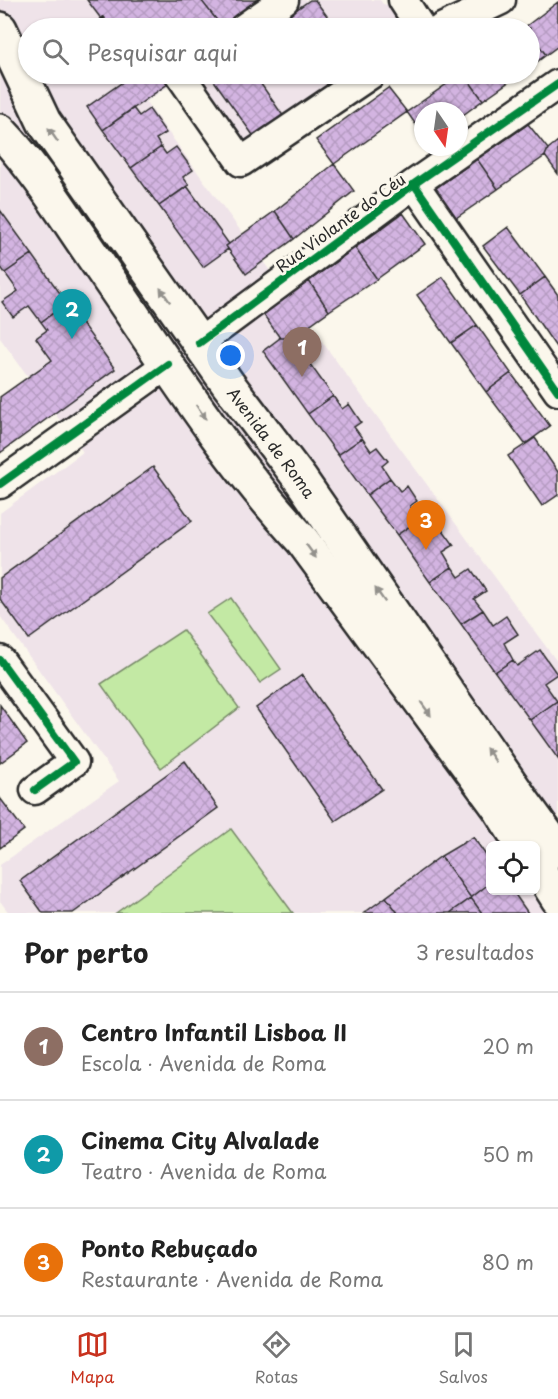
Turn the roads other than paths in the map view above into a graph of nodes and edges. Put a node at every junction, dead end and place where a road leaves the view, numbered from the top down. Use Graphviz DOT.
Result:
graph roads {
  1 [pos="284,0"];
  2 [pos="403,0"];
  3 [pos="501,0"];
  4 [pos="258,18"];
  5 [pos="415,18"];
  6 [pos="462,18"];
  7 [pos="0,29"];
  8 [pos="18,67"];
  9 [pos="26,84"];
  10 [pos="186,84"];
  11 [pos="356,84"];
  12 [pos="558,84"];
  13 [pos="0,131"];
  14 [pos="414,184"];
  15 [pos="199,343"];
  16 [pos="168,364"];
  17 [pos="558,391"];
  18 [pos="0,484"];
  19 [pos="0,660"];
  20 [pos="35,790"];
  21 [pos="520,841"];
  22 [pos="558,850"];
  23 [pos="540,870"];
  24 [pos="558,899"];
  1 -- 4 [label="street"];
  2 -- 5 [label="street"];
  3 -- 6 [label="street"];
  8 -- 7 [label="main road, Avenida de Roma, one-way"];
  15 -- 9 [label="main road, Avenida de Roma, one-way"];
  10 -- 11 [label="street"];
  12 -- 14 [label="street, Rua Violante do Céu"];
  13 -- 16 [label="main road"];
  14 -- 15 [label="street, Rua Violante do Céu"];
  14 -- 17 [label="street"];
  15 -- 16 [label="main road"];
  22 -- 15 [label="main road, Avenida de Roma, one-way"];
  16 -- 18 [label="street"];
  16 -- 21 [label="main road, one-way"];
  19 -- 20 [label="street"];
  23 -- 24 [label="main road"];
}
